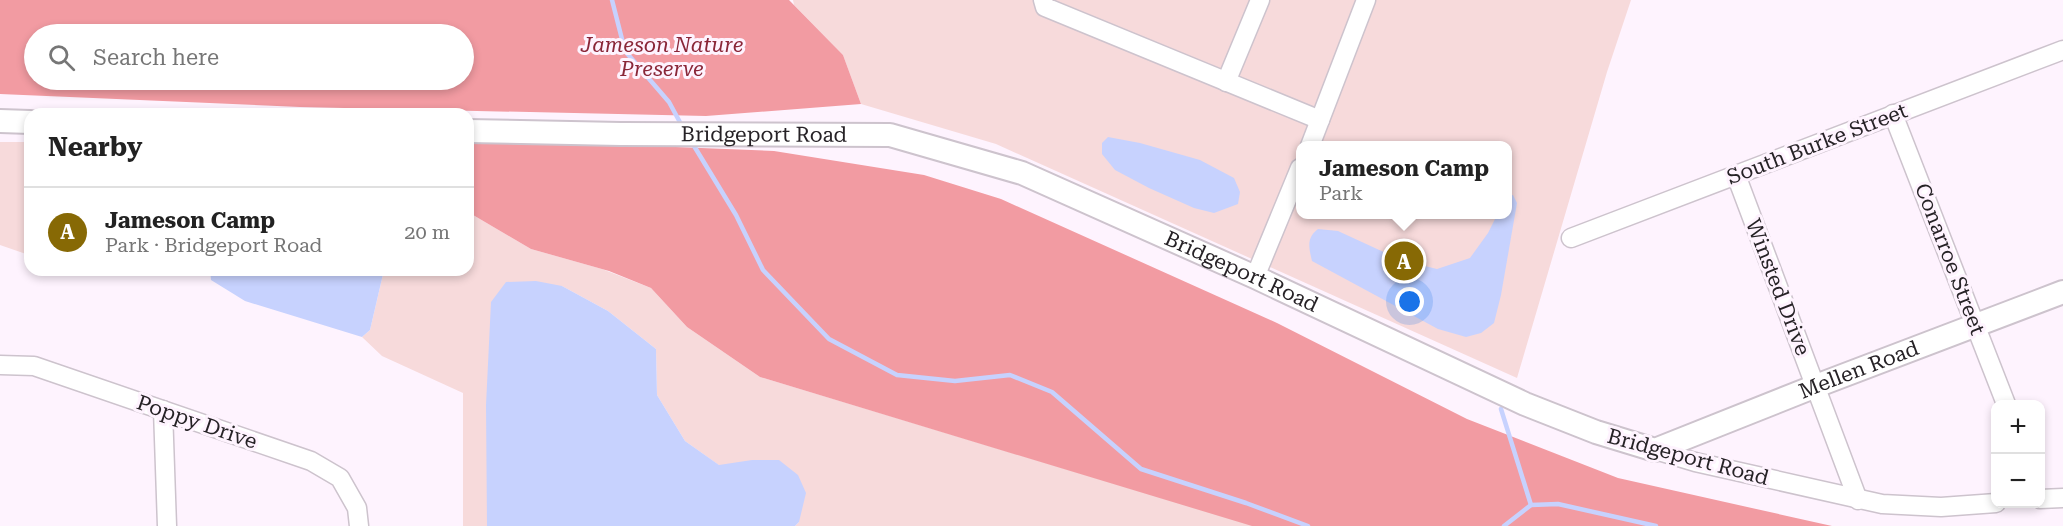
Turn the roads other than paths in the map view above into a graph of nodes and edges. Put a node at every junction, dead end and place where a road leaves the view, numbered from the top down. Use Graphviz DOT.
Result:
graph roads {
  1 [pos="1043,0"];
  2 [pos="1260,0"];
  3 [pos="1365,0"];
  4 [pos="2063,50"];
  5 [pos="1226,81"];
  6 [pos="1893,114"];
  7 [pos="1320,120"];
  8 [pos="0,122"];
  9 [pos="24,122"];
  10 [pos="474,131"];
  11 [pos="1312,141"];
  12 [pos="1736,175"];
  13 [pos="1296,178"];
  14 [pos="1571,238"];
  15 [pos="1256,277"];
  16 [pos="2063,292"];
  17 [pos="1975,325"];
  18 [pos="0,364"];
  19 [pos="1816,386"];
  20 [pos="2004,400"];
  21 [pos="163,410"];
  22 [pos="1655,450"];
  23 [pos="2045,497"];
  24 [pos="2063,498"];
  25 [pos="1858,500"];
  26 [pos="1991,503"];
  27 [pos="167,526"];
  28 [pos="359,526"];
  1 -- 5 [label="street"];
  2 -- 5 [label="street"];
  3 -- 7 [label="street"];
  4 -- 6 [label="street, South Burke Street"];
  5 -- 7 [label="street"];
  6 -- 12 [label="street, South Burke Street"];
  6 -- 17 [label="street, Conarroe Street"];
  7 -- 11 [label="street"];
  8 -- 9 [label="street"];
  10 -- 15 [label="street, Bridgeport Road"];
  12 -- 14 [label="street, South Burke Street"];
  12 -- 19 [label="street, Winsted Drive"];
  13 -- 15 [label="street"];
  15 -- 22 [label="street, Bridgeport Road"];
  16 -- 17 [label="street, Mellen Road"];
  17 -- 19 [label="street, Mellen Road"];
  17 -- 20 [label="street, Conarroe Street"];
  18 -- 21 [label="street, Poppy Drive"];
  19 -- 22 [label="street, Mellen Road"];
  19 -- 25 [label="street, Winsted Drive"];
  21 -- 27 [label="street"];
  21 -- 28 [label="street, Poppy Drive"];
  22 -- 25 [label="street, Bridgeport Road"];
  23 -- 24 [label="street"];
  25 -- 26 [label="street, Bridgeport Road"];
}
